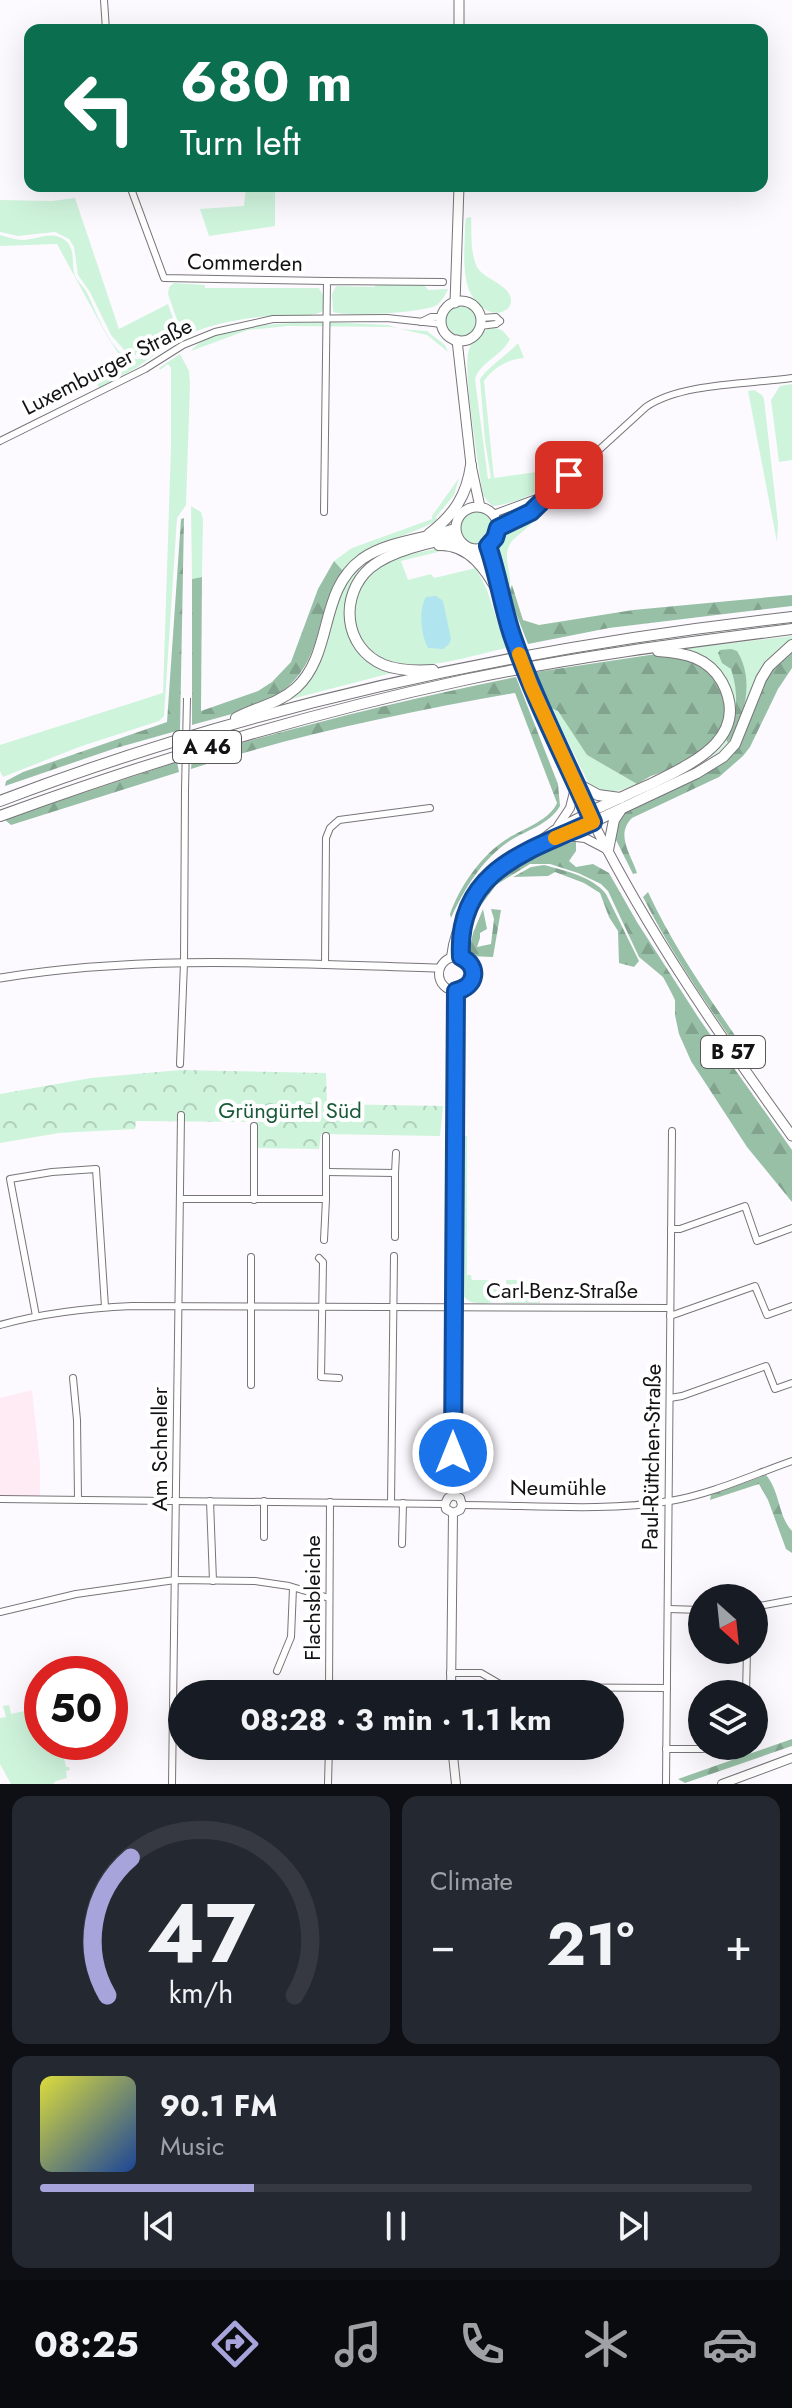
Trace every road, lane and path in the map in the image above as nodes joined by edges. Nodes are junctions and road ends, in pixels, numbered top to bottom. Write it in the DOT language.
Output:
graph roads {
  1 [pos="459,0"];
  2 [pos="104,1"];
  3 [pos="106,24"];
  4 [pos="459,24"];
  5 [pos="132,192"];
  6 [pos="459,192"];
  7 [pos="327,281"];
  8 [pos="443,282"];
  9 [pos="459,302"];
  10 [pos="326,319"];
  11 [pos="442,321"];
  12 [pos="461,340"];
  13 [pos="792,378"];
  14 [pos="0,441"];
  15 [pos="471,465"];
  16 [pos="550,492"];
  17 [pos="477,507"];
  18 [pos="324,512"];
  19 [pos="493,514"];
  20 [pos="498,528"];
  21 [pos="456,533"];
  22 [pos="425,542"];
  23 [pos="488,546"];
  24 [pos="478,549"];
  25 [pos="500,595"];
  26 [pos="792,617"];
  27 [pos="792,629"];
  28 [pos="792,645"];
  29 [pos="608,654"];
  30 [pos="455,670"];
  31 [pos="187,698"];
  32 [pos="219,728"];
  33 [pos="576,783"];
  34 [pos="0,801"];
  35 [pos="623,802"];
  36 [pos="430,808"];
  37 [pos="0,816"];
  38 [pos="591,817"];
  39 [pos="556,834"];
  40 [pos="608,850"];
  41 [pos="456,957"];
  42 [pos="184,963"];
  43 [pos="325,964"];
  44 [pos="440,968"];
  45 [pos="0,978"];
  46 [pos="456,991"];
  47 [pos="180,1064"];
  48 [pos="181,1115"];
  49 [pos="254,1126"];
  50 [pos="672,1131"];
  51 [pos="326,1136"];
  52 [pos="792,1136"];
  53 [pos="396,1153"];
  54 [pos="326,1172"];
  55 [pos="395,1173"];
  56 [pos="181,1199"];
  57 [pos="326,1199"];
  58 [pos="254,1200"];
  59 [pos="792,1228"];
  60 [pos="671,1229"];
  61 [pos="395,1237"];
  62 [pos="324,1240"];
  63 [pos="394,1256"];
  64 [pos="251,1257"];
  65 [pos="319,1258"];
  66 [pos="792,1306"];
  67 [pos="105,1307"];
  68 [pos="179,1307"];
  69 [pos="252,1307"];
  70 [pos="454,1307"];
  71 [pos="322,1308"];
  72 [pos="393,1308"];
  73 [pos="670,1312"];
  74 [pos="36,1316"];
  75 [pos="0,1325"];
  76 [pos="73,1378"];
  77 [pos="339,1378"];
  78 [pos="792,1383"];
  79 [pos="251,1385"];
  80 [pos="670,1398"];
  81 [pos="792,1461"];
  82 [pos="453,1495"];
  83 [pos="0,1499"];
  84 [pos="78,1499"];
  85 [pos="177,1501"];
  86 [pos="210,1501"];
  87 [pos="264,1501"];
  88 [pos="669,1501"];
  89 [pos="330,1502"];
  90 [pos="391,1503"];
  91 [pos="403,1503"];
  92 [pos="445,1504"];
  93 [pos="462,1505"];
  94 [pos="453,1513"];
  95 [pos="264,1537"];
  96 [pos="402,1544"];
  97 [pos="175,1580"];
  98 [pos="213,1581"];
  99 [pos="293,1588"];
  100 [pos="329,1598"];
  101 [pos="792,1600"];
  102 [pos="768,1604"];
  103 [pos="668,1609"];
  104 [pos="688,1610"];
  105 [pos="0,1612"];
  106 [pos="277,1671"];
  107 [pos="450,1673"];
  108 [pos="174,1680"];
  109 [pos="329,1680"];
  110 [pos="450,1680"];
  111 [pos="667,1688"];
  112 [pos="666,1749"];
  113 [pos="688,1749"];
  114 [pos="792,1758"];
  115 [pos="173,1760"];
  116 [pos="329,1760"];
  117 [pos="453,1760"];
  118 [pos="172,1784"];
  119 [pos="328,1784"];
  120 [pos="456,1784"];
  121 [pos="666,1784"];
  122 [pos="722,1784"];
  1 -- 4 [label="main road"];
  2 -- 3 [label="street"];
  5 -- 7 [label="street, Commerden"];
  6 -- 9 [label="main road"];
  7 -- 8 [label="street, Commerden"];
  7 -- 10 [label="street, Commerden"];
  9 -- 11 [label="main road"];
  9 -- 12 [label="main road"];
  10 -- 11 [label="street, Luxemburger Straße"];
  10 -- 14 [label="street, Luxemburger Straße"];
  10 -- 18 [label="street"];
  11 -- 12 [label="main road"];
  12 -- 15 [label="main road"];
  13 -- 16 [label="street"];
  15 -- 17 [label="main road"];
  15 -- 22 [label="highway"];
  16 -- 19 [label="street"];
  16 -- 20 [label="street"];
  17 -- 19 [label="main road"];
  17 -- 21 [label="main road"];
  19 -- 20 [label="main road"];
  20 -- 23 [label="main road"];
  21 -- 22 [label="highway"];
  21 -- 24 [label="main road"];
  22 -- 25 [label="highway"];
  22 -- 30 [label="highway"];
  22 -- 32 [label="highway, A 46"];
  23 -- 24 [label="main road"];
  23 -- 25 [label="main road, B 57"];
  24 -- 25 [label="main road, B 57"];
  25 -- 33 [label="main road, B 57, bridge"];
  26 -- 30 [label="highway, A 46"];
  27 -- 29 [label="highway, A 46"];
  28 -- 35 [label="highway"];
  29 -- 35 [label="highway"];
  29 -- 37 [label="highway, A 46"];
  30 -- 32 [label="highway, A 46"];
  31 -- 42 [label="street, bridge"];
  32 -- 34 [label="highway, A 46"];
  33 -- 35 [label="highway"];
  33 -- 38 [label="main road, B 57"];
  33 -- 39 [label="main road"];
  35 -- 38 [label="highway"];
  35 -- 40 [label="highway"];
  36 -- 43 [label="street"];
  38 -- 39 [label="main road"];
  38 -- 40 [label="main road, B 57"];
  39 -- 40 [label="main road"];
  39 -- 41 [label="main road"];
  40 -- 52 [label="main road, B 57"];
  41 -- 44 [label="main road"];
  41 -- 46 [label="main road"];
  42 -- 43 [label="street"];
  42 -- 45 [label="street"];
  42 -- 47 [label="street"];
  43 -- 44 [label="street"];
  44 -- 46 [label="main road"];
  46 -- 70 [label="main road"];
  48 -- 56 [label="street, Am Schneller"];
  49 -- 58 [label="street"];
  50 -- 60 [label="street, Paul-Rüttchen-Straße"];
  51 -- 54 [label="street"];
  53 -- 55 [label="street"];
  54 -- 55 [label="street"];
  54 -- 57 [label="street"];
  55 -- 61 [label="street"];
  56 -- 58 [label="street"];
  56 -- 68 [label="street, Am Schneller"];
  57 -- 58 [label="street"];
  57 -- 62 [label="street"];
  59 -- 60 [label="street"];
  60 -- 73 [label="street, Paul-Rüttchen-Straße"];
  63 -- 72 [label="street"];
  64 -- 69 [label="street"];
  65 -- 71 [label="street"];
  66 -- 73 [label="street, Carl-Benz-Straße"];
  67 -- 68 [label="street, Carl-Benz-Straße"];
  67 -- 74 [label="street, Carl-Benz-Straße"];
  67 -- 74 [label="street"];
  68 -- 69 [label="street, Carl-Benz-Straße"];
  68 -- 85 [label="street, Am Schneller"];
  69 -- 71 [label="street, Carl-Benz-Straße"];
  69 -- 79 [label="street"];
  70 -- 72 [label="street, Carl-Benz-Straße"];
  70 -- 73 [label="street, Carl-Benz-Straße"];
  70 -- 82 [label="main road"];
  71 -- 72 [label="street, Carl-Benz-Straße"];
  71 -- 77 [label="street"];
  72 -- 90 [label="street"];
  73 -- 80 [label="street, Paul-Rüttchen-Straße"];
  74 -- 75 [label="street, Carl-Benz-Straße"];
  76 -- 84 [label="street"];
  78 -- 80 [label="street"];
  80 -- 88 [label="street, Paul-Rüttchen-Straße"];
  81 -- 88 [label="street, Neumühle"];
  82 -- 92 [label="main road"];
  82 -- 93 [label="main road"];
  83 -- 84 [label="street"];
  84 -- 85 [label="street"];
  85 -- 86 [label="street"];
  85 -- 97 [label="street, Am Schneller"];
  86 -- 87 [label="street"];
  86 -- 98 [label="street"];
  87 -- 89 [label="street"];
  87 -- 95 [label="street"];
  88 -- 93 [label="street, Neumühle"];
  88 -- 103 [label="street, Paul-Rüttchen-Straße"];
  89 -- 90 [label="street"];
  89 -- 100 [label="street, Flachsbleiche"];
  90 -- 91 [label="street"];
  91 -- 92 [label="street"];
  91 -- 96 [label="street"];
  92 -- 94 [label="main road"];
  93 -- 94 [label="main road"];
  94 -- 107 [label="main road"];
  97 -- 98 [label="street"];
  97 -- 105 [label="street"];
  97 -- 108 [label="street, Am Schneller"];
  98 -- 99 [label="street"];
  99 -- 100 [label="street"];
  99 -- 106 [label="street"];
  100 -- 109 [label="street, Flachsbleiche"];
  101 -- 102 [label="street"];
  103 -- 104 [label="street"];
  103 -- 111 [label="street, Paul-Rüttchen-Straße"];
  107 -- 110 [label="main road"];
  107 -- 111 [label="street"];
  111 -- 112 [label="street, Paul-Rüttchen-Straße"];
  112 -- 113 [label="street"];
  112 -- 121 [label="street, Paul-Rüttchen-Straße"];
  114 -- 122 [label="main road"];
  115 -- 118 [label="street, Am Schneller"];
  116 -- 119 [label="street"];
  117 -- 120 [label="main road"];
}
